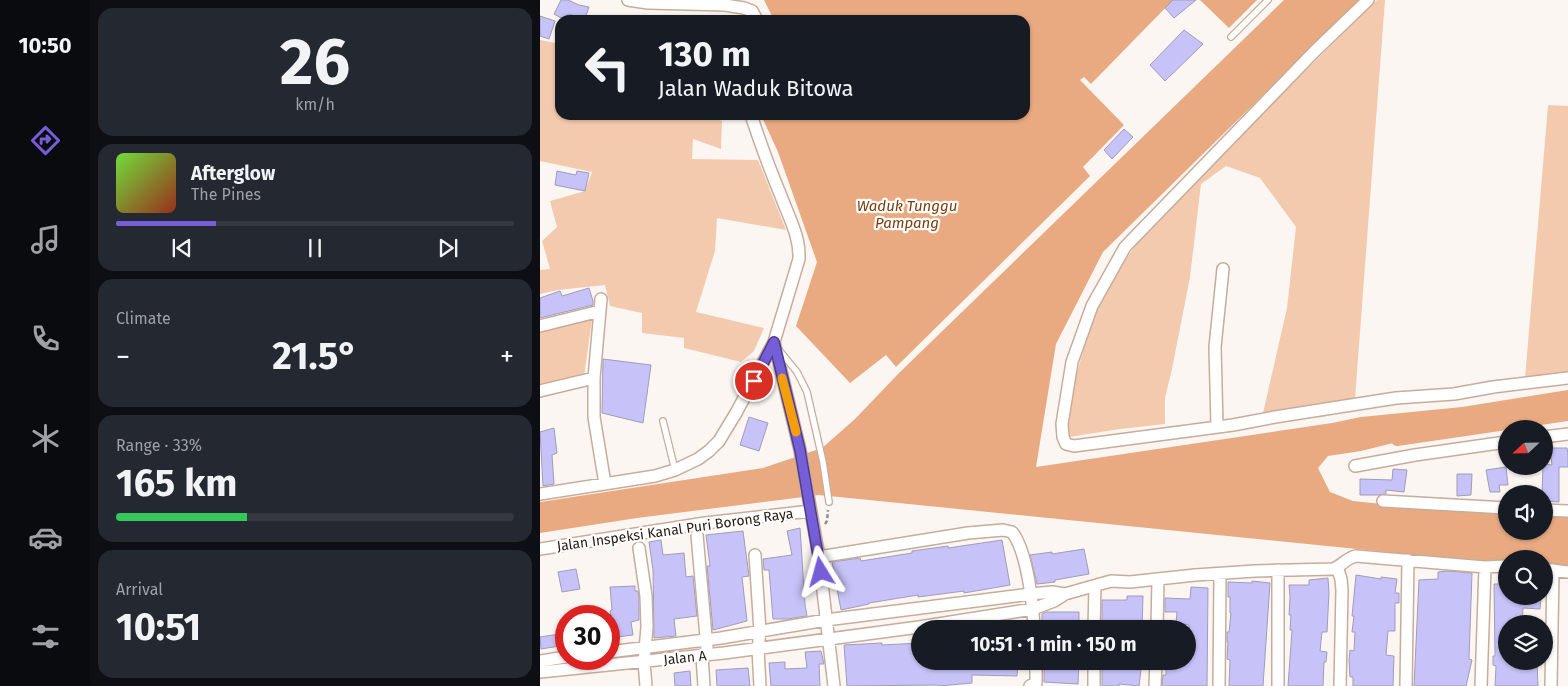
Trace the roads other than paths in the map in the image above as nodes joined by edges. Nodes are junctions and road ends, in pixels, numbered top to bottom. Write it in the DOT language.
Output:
graph roads {
  1 [pos="628,0"];
  2 [pos="1268,0"];
  3 [pos="1368,0"];
  4 [pos="754,15"];
  5 [pos="1231,37"];
  6 [pos="753,120"];
  7 [pos="1223,269"];
  8 [pos="540,326"];
  9 [pos="774,342"];
  10 [pos="594,378"];
  11 [pos="1568,378"];
  12 [pos="540,391"];
  13 [pos="663,421"];
  14 [pos="1217,426"];
  15 [pos="1568,434"];
  16 [pos="1553,436"];
  17 [pos="1498,443"];
  18 [pos="1355,466"];
  19 [pos="675,470"];
  20 [pos="605,484"];
  21 [pos="540,494"];
  22 [pos="1383,501"];
  23 [pos="829,502"];
  24 [pos="1498,508"];
  25 [pos="811,509"];
  26 [pos="1553,510"];
  27 [pos="1568,511"];
  28 [pos="697,535"];
  29 [pos="639,548"];
  30 [pos="540,549"];
  31 [pos="755,555"];
  32 [pos="819,557"];
  33 [pos="1408,560"];
  34 [pos="1337,567"];
  35 [pos="1498,567"];
  36 [pos="1485,568"];
  37 [pos="1278,570"];
  38 [pos="1553,570"];
  39 [pos="1568,572"];
  40 [pos="1220,574"];
  41 [pos="1158,579"];
  42 [pos="1095,586"];
  43 [pos="1030,594"];
  44 [pos="1065,594"];
  45 [pos="1549,605"];
  46 [pos="1033,609"];
  47 [pos="846,619"];
  48 [pos="826,620"];
  49 [pos="1034,620"];
  50 [pos="1094,620"];
  51 [pos="1157,620"];
  52 [pos="760,631"];
  53 [pos="849,636"];
  54 [pos="829,638"];
  55 [pos="706,640"];
  56 [pos="646,648"];
  57 [pos="758,649"];
  58 [pos="620,651"];
  59 [pos="705,656"];
  60 [pos="555,659"];
  61 [pos="540,661"];
  62 [pos="644,662"];
  63 [pos="1036,670"];
  64 [pos="1094,670"];
  65 [pos="1156,670"];
  66 [pos="540,672"];
  67 [pos="646,686"];
  68 [pos="704,686"];
  69 [pos="760,686"];
  70 [pos="834,686"];
  71 [pos="1030,686"];
  72 [pos="1094,686"];
  73 [pos="1156,686"];
  74 [pos="1219,686"];
  75 [pos="1278,686"];
  76 [pos="1340,686"];
  77 [pos="1406,686"];
  78 [pos="1481,686"];
  79 [pos="1552,686"];
  1 -- 4 [label="street"];
  2 -- 5 [label="lane"];
  3 -- 14 [label="street"];
  6 -- 9 [label="street"];
  7 -- 14 [label="street"];
  8 -- 10 [label="street"];
  9 -- 19 [label="street"];
  9 -- 23 [label="lane"];
  9 -- 25 [label="street"];
  10 -- 12 [label="street"];
  10 -- 20 [label="street"];
  11 -- 14 [label="street"];
  13 -- 19 [label="lane"];
  15 -- 16 [label="street"];
  17 -- 18 [label="street"];
  19 -- 20 [label="street"];
  20 -- 21 [label="street"];
  22 -- 24 [label="street"];
  25 -- 30 [label="street, Jalan Inspeksi Kanal Puri Borong Raya"];
  25 -- 32 [label="street"];
  26 -- 27 [label="street"];
  28 -- 55 [label="street"];
  29 -- 56 [label="street"];
  31 -- 52 [label="street"];
  32 -- 43 [label="street"];
  32 -- 48 [label="street"];
  33 -- 34 [label="street"];
  33 -- 36 [label="street"];
  33 -- 77 [label="street"];
  34 -- 37 [label="street"];
  34 -- 76 [label="street"];
  35 -- 36 [label="street"];
  36 -- 78 [label="street"];
  37 -- 40 [label="street"];
  37 -- 75 [label="street"];
  38 -- 39 [label="street"];
  40 -- 41 [label="street"];
  40 -- 74 [label="street"];
  41 -- 42 [label="street"];
  41 -- 51 [label="street"];
  42 -- 44 [label="street"];
  42 -- 50 [label="street"];
  43 -- 44 [label="street, Jalan A"];
  43 -- 46 [label="street"];
  43 -- 47 [label="street, Jalan A"];
  44 -- 46 [label="street, Jalan A"];
  45 -- 79 [label="street"];
  46 -- 49 [label="street"];
  46 -- 53 [label="street, Jalan A"];
  47 -- 48 [label="street, Jalan A"];
  47 -- 53 [label="street"];
  48 -- 52 [label="street, Jalan A"];
  48 -- 54 [label="street"];
  52 -- 55 [label="street, Jalan A"];
  52 -- 57 [label="street"];
  53 -- 54 [label="street, Jalan A"];
  54 -- 57 [label="street, Jalan A"];
  54 -- 70 [label="street"];
  55 -- 56 [label="street, Jalan A"];
  55 -- 59 [label="street"];
  56 -- 58 [label="street, Jalan A"];
  56 -- 62 [label="street"];
  57 -- 59 [label="street, Jalan A"];
  57 -- 69 [label="street"];
  59 -- 62 [label="street, Jalan A"];
  59 -- 68 [label="street"];
  60 -- 61 [label="street"];
  62 -- 66 [label="street, Jalan A"];
  62 -- 67 [label="street"];
  63 -- 71 [label="street"];
  64 -- 72 [label="street"];
  65 -- 73 [label="street"];
}
